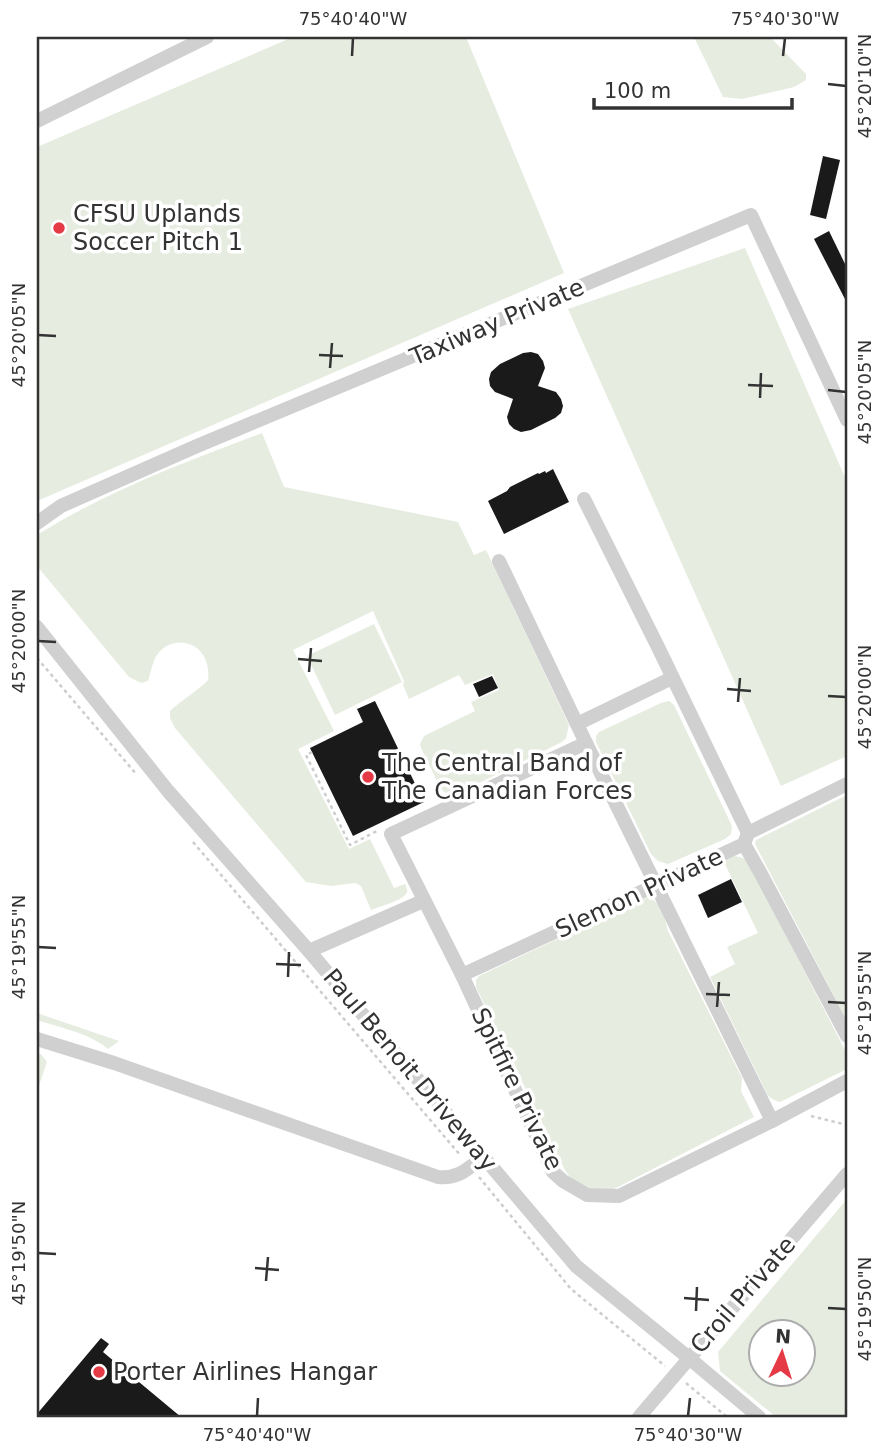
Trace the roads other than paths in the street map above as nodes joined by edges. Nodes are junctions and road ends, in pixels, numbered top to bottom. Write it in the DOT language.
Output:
graph roads {
  1 [pos="207,37"];
  2 [pos="37,121"];
  3 [pos="847,420"];
  4 [pos="584,499"];
  5 [pos="37,523"];
  6 [pos="499,561"];
  7 [pos="37,627"];
  8 [pos="672,678"];
  9 [pos="577,724"];
  10 [pos="586,743"];
  11 [pos="847,784"];
  12 [pos="746,839"];
  13 [pos="656,885"];
  14 [pos="423,901"];
  15 [pos="309,951"];
  16 [pos="462,975"];
  17 [pos="847,1036"];
  18 [pos="38,1040"];
  19 [pos="847,1081"];
  20 [pos="772,1121"];
  21 [pos="483,1157"];
  22 [pos="847,1174"];
  23 [pos="689,1358"];
  24 [pos="639,1417"];
  25 [pos="759,1417"];
  1 -- 2 [label="street"];
  3 -- 5 [label="street, Taxiway Private"];
  4 -- 8 [label="street"];
  6 -- 9 [label="street"];
  7 -- 15 [label="street, Paul Benoit Driveway"];
  8 -- 9 [label="street"];
  8 -- 12 [label="street"];
  9 -- 10 [label="street"];
  10 -- 13 [label="street"];
  10 -- 14 [label="street, Spitfire Private"];
  11 -- 12 [label="street, Slemon Private"];
  12 -- 13 [label="street, Slemon Private"];
  12 -- 17 [label="street"];
  13 -- 16 [label="street, Slemon Private"];
  13 -- 20 [label="street"];
  14 -- 15 [label="street"];
  14 -- 16 [label="street, Spitfire Private"];
  15 -- 21 [label="street, Paul Benoit Driveway"];
  16 -- 20 [label="street, Spitfire Private"];
  18 -- 21 [label="street"];
  19 -- 20 [label="street, Spitfire Private"];
  21 -- 23 [label="street, Paul Benoit Driveway"];
  22 -- 23 [label="street, Croil Private"];
  23 -- 24 [label="street, Croil Private"];
  23 -- 25 [label="street, Paul Benoit Driveway"];
}
